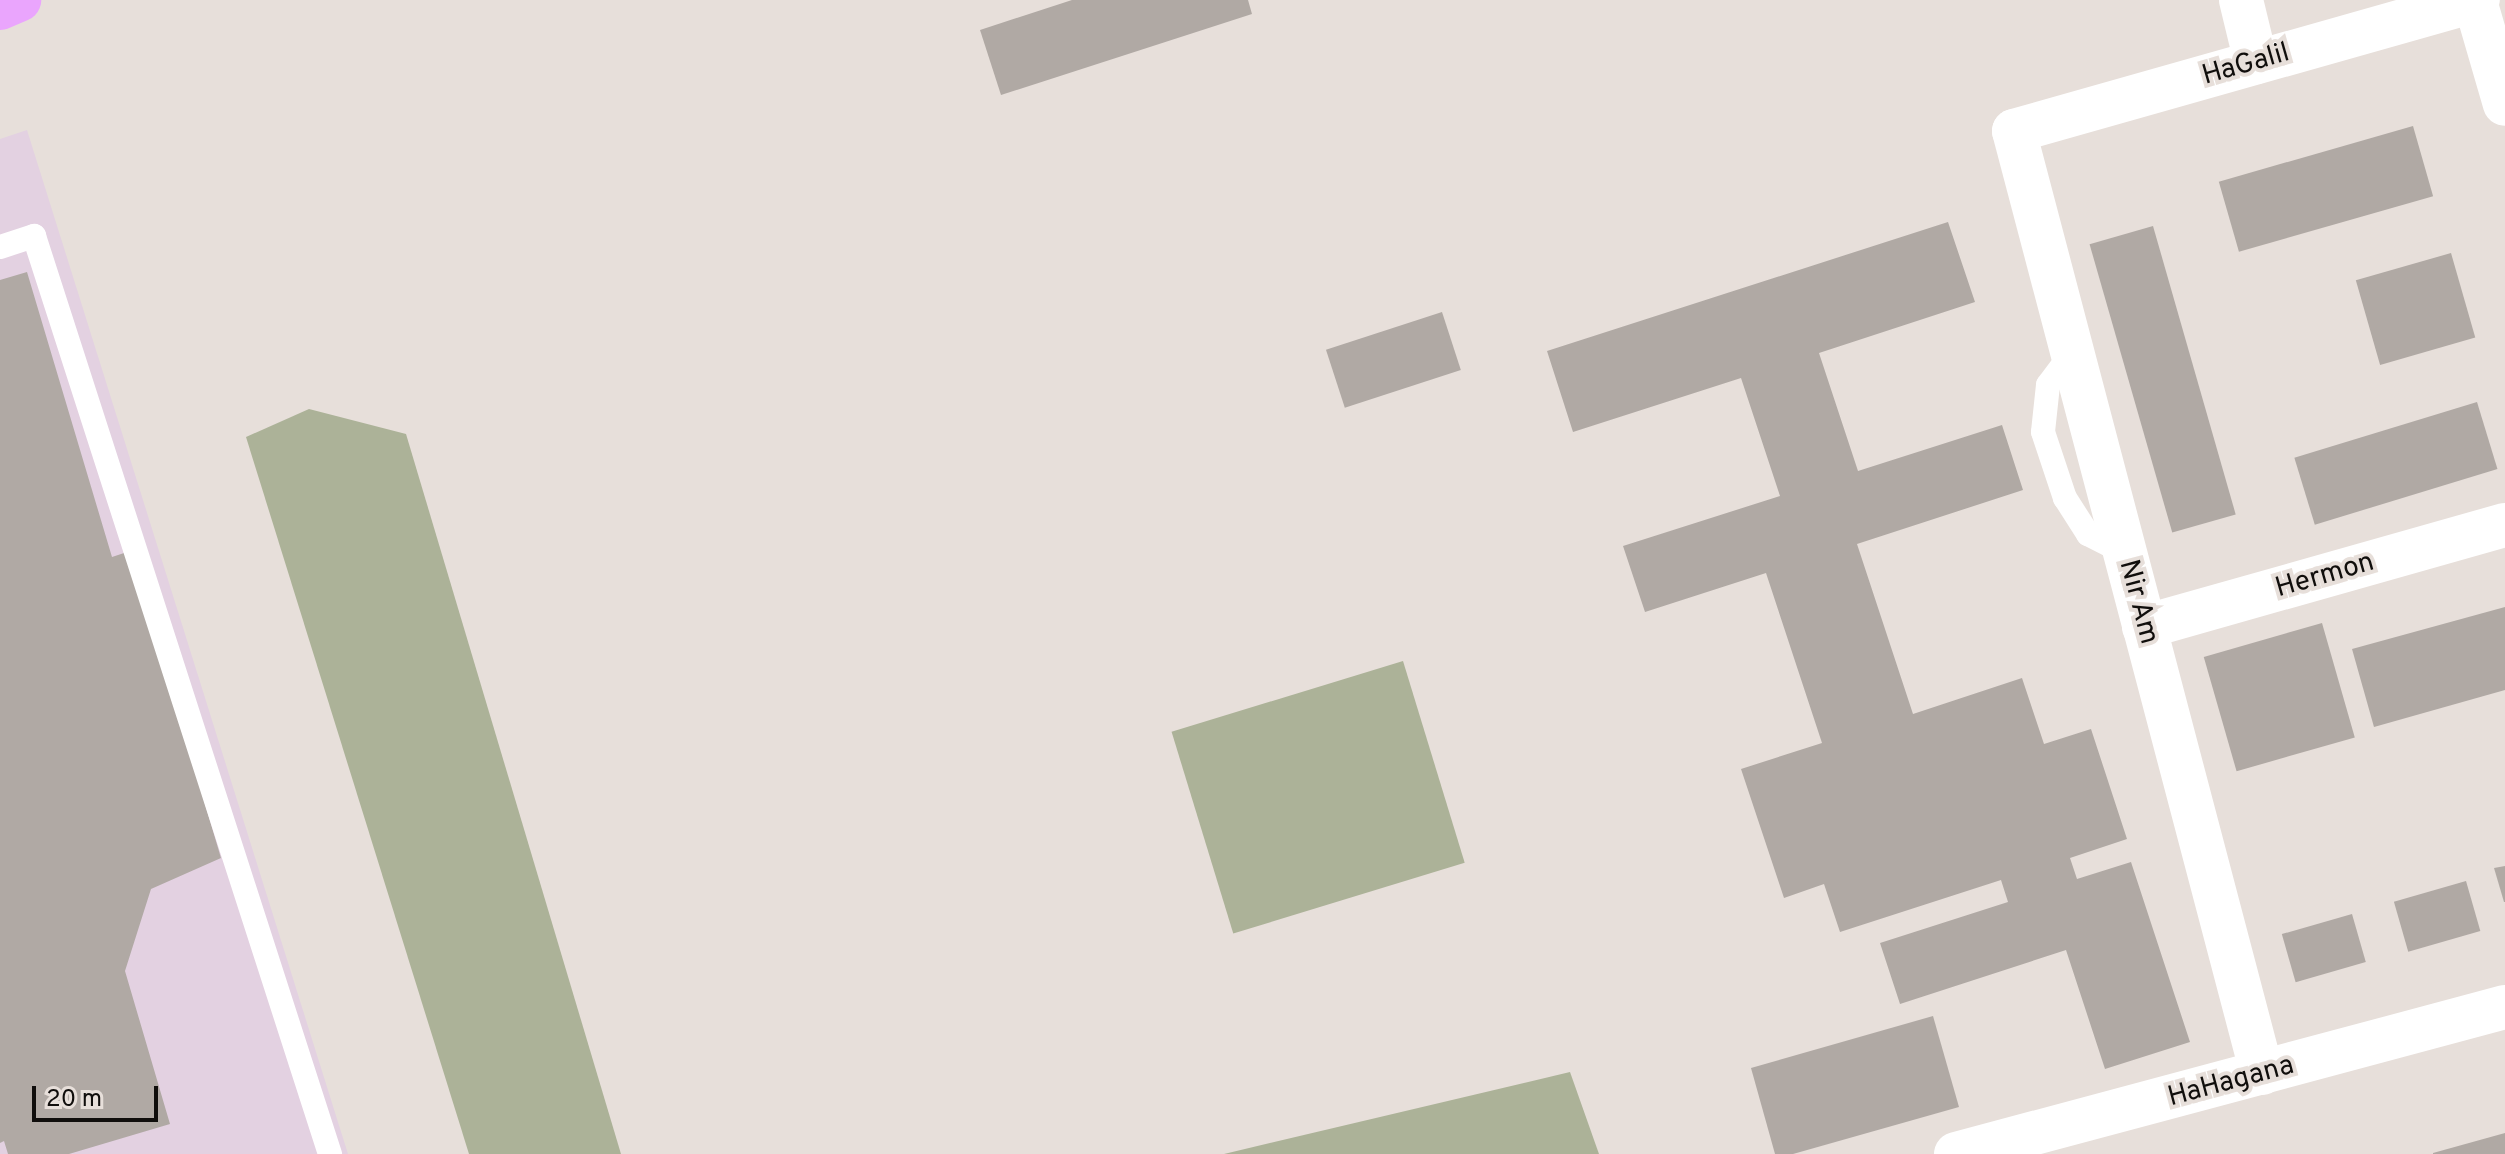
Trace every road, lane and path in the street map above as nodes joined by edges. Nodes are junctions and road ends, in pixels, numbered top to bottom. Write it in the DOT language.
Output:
graph roads {
  1 [pos="10,0"];
  2 [pos="19,0"];
  3 [pos="2241,0"];
  4 [pos="2476,0"];
  5 [pos="0,6"];
  6 [pos="2256,62"];
  7 [pos="2505,104"];
  8 [pos="2014,131"];
  9 [pos="0,247"];
  10 [pos="2505,525"];
  11 [pos="2144,627"];
  12 [pos="2505,1007"];
  13 [pos="2262,1073"];
  14 [pos="330,1154"];
  15 [pos="1956,1154"];
  1 -- 5 [label="highway"];
  2 -- 5 [label="highway"];
  3 -- 6 [label="street"];
  4 -- 6 [label="street, HaGalil"];
  4 -- 7 [label="street"];
  6 -- 8 [label="street, HaGalil"];
  8 -- 11 [label="street, Nir Am"];
  9 -- 14 [label="lane"];
  10 -- 11 [label="street, Hermon"];
  11 -- 13 [label="street, Nir Am"];
  12 -- 13 [label="street, HaHagana"];
  13 -- 15 [label="street, HaHagana"];
}
